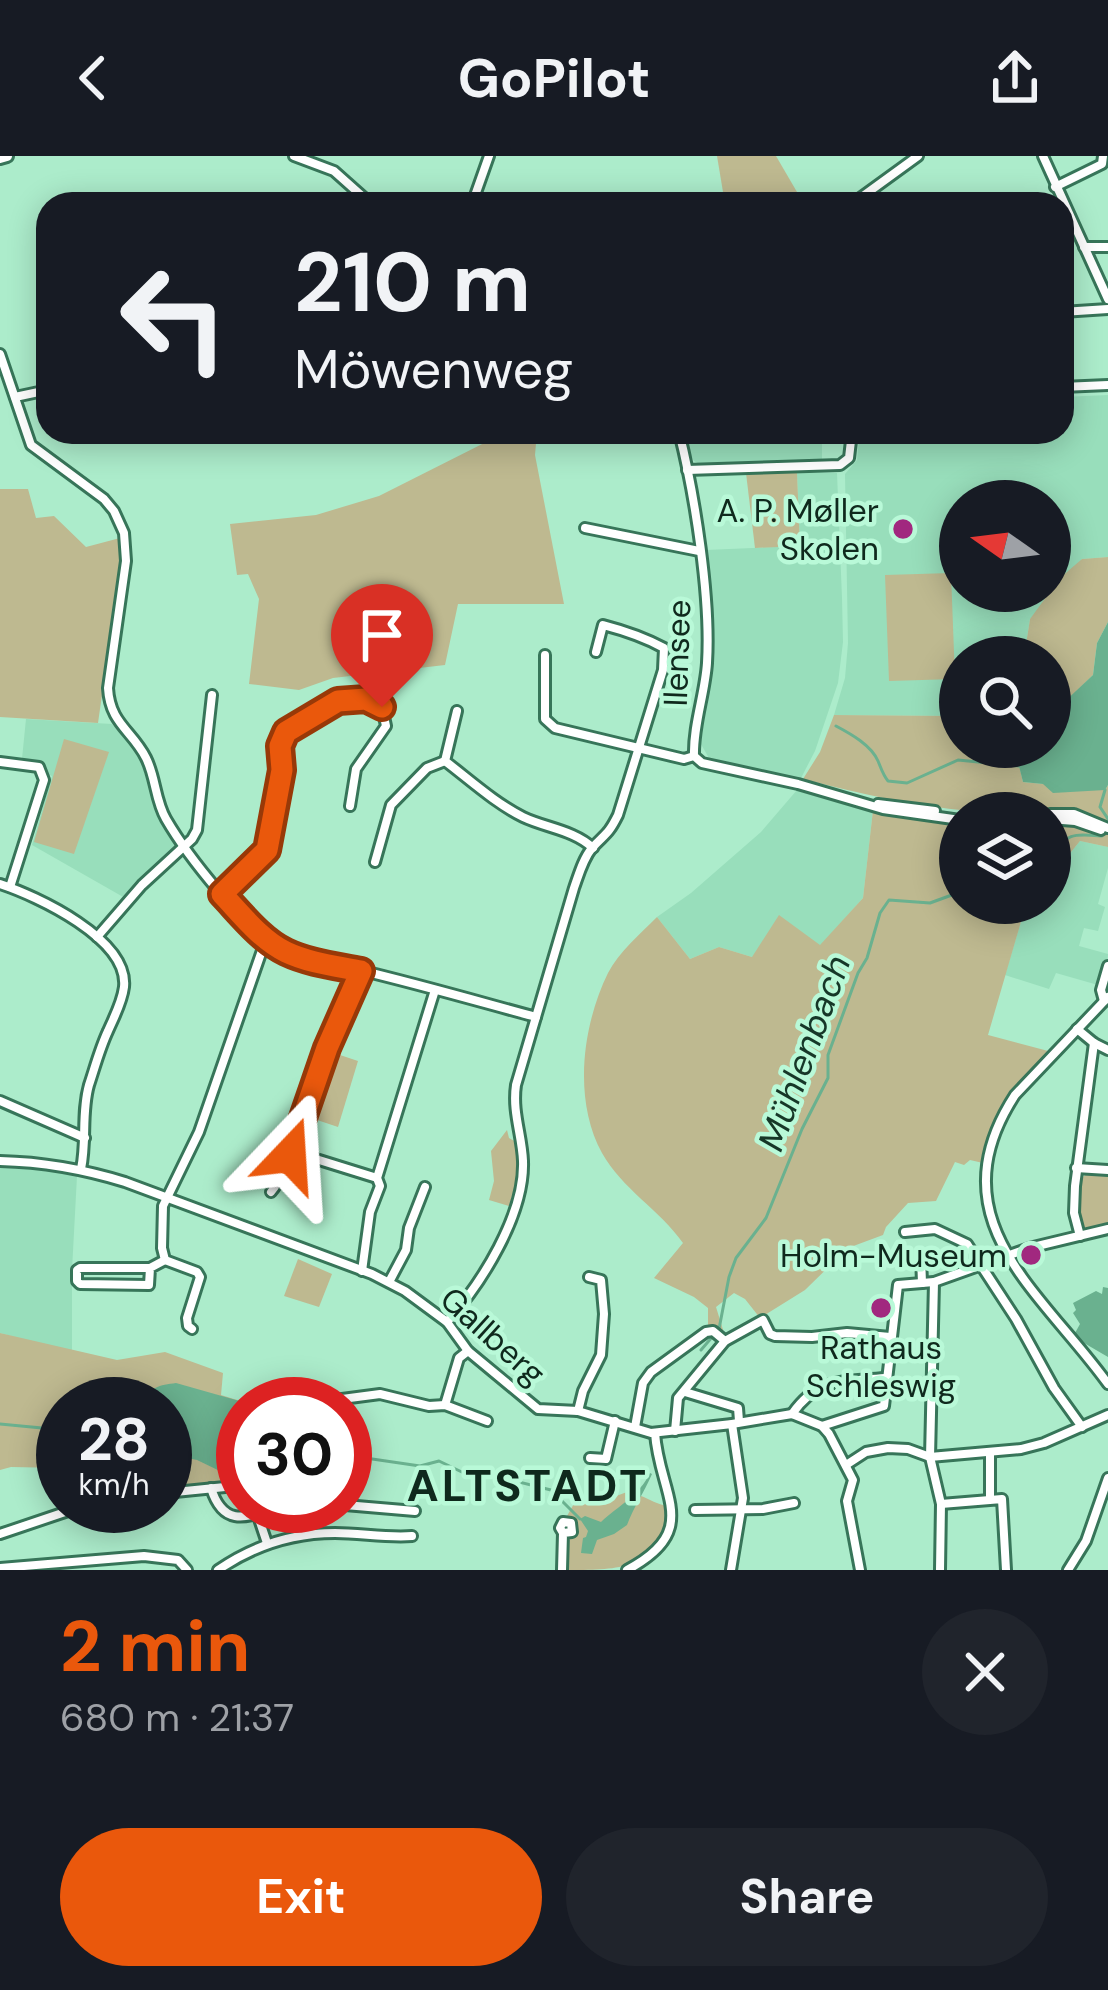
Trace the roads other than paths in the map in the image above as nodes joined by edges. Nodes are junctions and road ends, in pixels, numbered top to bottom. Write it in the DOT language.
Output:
graph roads {
  1 [pos="294,156"];
  2 [pos="489,156"];
  3 [pos="918,156"];
  4 [pos="1043,156"];
  5 [pos="1103,156"];
  6 [pos="1055,187"];
  7 [pos="358,192"];
  8 [pos="476,192"];
  9 [pos="868,192"];
  10 [pos="1057,192"];
  11 [pos="1074,226"];
  12 [pos="1084,247"];
  13 [pos="1108,247"];
  14 [pos="1108,299"];
  15 [pos="1108,310"];
  16 [pos="1074,311"];
  17 [pos="0,354"];
  18 [pos="1108,385"];
  19 [pos="1074,386"];
  20 [pos="36,392"];
  21 [pos="15,397"];
  22 [pos="682,444"];
  23 [pos="851,444"];
  24 [pos="687,470"];
  25 [pos="585,528"];
  26 [pos="699,551"];
  27 [pos="596,652"];
  28 [pos="545,655"];
  29 [pos="212,695"];
  30 [pos="457,711"];
  31 [pos="639,748"];
  32 [pos="694,756"];
  33 [pos="0,761"];
  34 [pos="446,761"];
  35 [pos="350,806"];
  36 [pos="939,814"];
  37 [pos="1071,814"];
  38 [pos="1108,830"];
  39 [pos="185,846"];
  40 [pos="593,848"];
  41 [pos="376,862"];
  42 [pos="5,885"];
  43 [pos="222,894"];
  44 [pos="97,937"];
  45 [pos="266,939"];
  46 [pos="1108,965"];
  47 [pos="361,971"];
  48 [pos="435,990"];
  49 [pos="1106,999"];
  50 [pos="536,1017"];
  51 [pos="1077,1029"];
  52 [pos="1094,1043"];
  53 [pos="1108,1050"];
  54 [pos="0,1101"];
  55 [pos="85,1138"];
  56 [pos="296,1149"];
  57 [pos="0,1161"];
  58 [pos="1076,1168"];
  59 [pos="81,1169"];
  60 [pos="1108,1170"];
  61 [pos="377,1178"];
  62 [pos="425,1187"];
  63 [pos="271,1192"];
  64 [pos="167,1199"];
  65 [pos="1108,1228"];
  66 [pos="905,1232"];
  67 [pos="1080,1236"];
  68 [pos="921,1256"];
  69 [pos="1006,1256"];
  70 [pos="165,1259"];
  71 [pos="982,1266"];
  72 [pos="150,1268"];
  73 [pos="362,1271"];
  74 [pos="589,1277"];
  75 [pos="389,1282"];
  76 [pos="934,1282"];
  77 [pos="922,1283"];
  78 [pos="447,1322"];
  79 [pos="192,1329"];
  80 [pos="720,1336"];
  81 [pos="890,1337"];
  82 [pos="468,1351"];
  83 [pos="885,1378"];
  84 [pos="1108,1384"];
  85 [pos="685,1392"];
  86 [pos="372,1395"];
  87 [pos="445,1405"];
  88 [pos="578,1411"];
  89 [pos="792,1414"];
  90 [pos="1108,1415"];
  91 [pos="487,1421"];
  92 [pos="615,1421"];
  93 [pos="736,1422"];
  94 [pos="822,1426"];
  95 [pos="1082,1426"];
  96 [pos="635,1427"];
  97 [pos="675,1431"];
  98 [pos="656,1432"];
  99 [pos="990,1453"];
  100 [pos="930,1457"];
  101 [pos="590,1458"];
  102 [pos="846,1466"];
  103 [pos="1108,1478"];
  104 [pos="211,1488"];
  105 [pos="216,1488"];
  106 [pos="192,1490"];
  107 [pos="990,1498"];
  108 [pos="794,1503"];
  109 [pos="216,1504"];
  110 [pos="941,1504"];
  111 [pos="372,1508"];
  112 [pos="743,1508"];
  113 [pos="695,1510"];
  114 [pos="416,1511"];
  115 [pos="36,1522"];
  116 [pos="264,1533"];
  117 [pos="563,1533"];
  118 [pos="0,1534"];
  119 [pos="412,1536"];
  120 [pos="267,1543"];
  121 [pos="860,1565"];
  122 [pos="0,1568"];
  123 [pos="187,1570"];
  124 [pos="218,1570"];
  125 [pos="562,1570"];
  126 [pos="627,1570"];
  127 [pos="731,1570"];
  128 [pos="940,1570"];
  129 [pos="1006,1570"];
  130 [pos="1068,1570"];
  1 -- 7 [label="street"];
  2 -- 8 [label="street"];
  3 -- 9 [label="street"];
  4 -- 6 [label="street"];
  5 -- 6 [label="street"];
  6 -- 10 [label="street"];
  11 -- 12 [label="street"];
  12 -- 13 [label="street"];
  12 -- 14 [label="street"];
  15 -- 16 [label="street"];
  17 -- 21 [label="street"];
  18 -- 19 [label="street"];
  20 -- 21 [label="street"];
  21 -- 39 [label="street"];
  22 -- 24 [label="street, Ilensee"];
  23 -- 24 [label="street"];
  24 -- 26 [label="street, Ilensee"];
  25 -- 26 [label="street, Ilensee"];
  26 -- 32 [label="street, Ilensee"];
  27 -- 31 [label="street"];
  28 -- 31 [label="street"];
  29 -- 39 [label="street"];
  30 -- 34 [label="street"];
  31 -- 32 [label="street"];
  31 -- 40 [label="street"];
  32 -- 36 [label="street"];
  33 -- 42 [label="street"];
  34 -- 40 [label="street"];
  34 -- 41 [label="street"];
  35 -- 43 [label="street"];
  37 -- 38 [label="street"];
  39 -- 43 [label="street"];
  39 -- 44 [label="street"];
  40 -- 50 [label="street"];
  42 -- 44 [label="street"];
  43 -- 45 [label="street"];
  44 -- 55 [label="street"];
  45 -- 47 [label="street"];
  45 -- 64 [label="street"];
  46 -- 49 [label="street"];
  47 -- 48 [label="street"];
  47 -- 56 [label="street"];
  48 -- 50 [label="street"];
  48 -- 61 [label="street"];
  49 -- 51 [label="street"];
  50 -- 78 [label="street"];
  51 -- 52 [label="street"];
  51 -- 69 [label="street"];
  52 -- 53 [label="street"];
  52 -- 58 [label="street"];
  54 -- 55 [label="street"];
  55 -- 59 [label="street"];
  56 -- 61 [label="street"];
  56 -- 63 [label="street"];
  57 -- 59 [label="street, Gallberg"];
  58 -- 60 [label="street"];
  58 -- 67 [label="street"];
  59 -- 64 [label="street, Gallberg"];
  61 -- 73 [label="street"];
  62 -- 75 [label="street"];
  64 -- 70 [label="street"];
  64 -- 73 [label="street, Gallberg"];
  65 -- 67 [label="street"];
  66 -- 71 [label="street"];
  67 -- 69 [label="street"];
  68 -- 77 [label="street"];
  69 -- 71 [label="street"];
  69 -- 84 [label="street"];
  70 -- 72 [label="street"];
  70 -- 79 [label="street"];
  71 -- 76 [label="street"];
  71 -- 95 [label="street"];
  72 -- 72 [label="street"];
  73 -- 75 [label="street, Gallberg"];
  74 -- 88 [label="street"];
  75 -- 78 [label="street, Gallberg"];
  76 -- 77 [label="street"];
  76 -- 100 [label="street"];
  77 -- 81 [label="street"];
  78 -- 82 [label="street, Gallberg"];
  80 -- 81 [label="street"];
  80 -- 85 [label="street"];
  80 -- 96 [label="street"];
  81 -- 83 [label="street"];
  82 -- 87 [label="street"];
  82 -- 88 [label="street, Gallberg"];
  83 -- 89 [label="street"];
  83 -- 94 [label="street"];
  85 -- 93 [label="street"];
  85 -- 97 [label="street"];
  86 -- 87 [label="street"];
  87 -- 91 [label="street"];
  88 -- 92 [label="street"];
  89 -- 93 [label="street"];
  89 -- 94 [label="street"];
  90 -- 95 [label="street"];
  92 -- 96 [label="street"];
  92 -- 101 [label="street"];
  93 -- 97 [label="street"];
  93 -- 112 [label="street"];
  94 -- 102 [label="street"];
  95 -- 99 [label="street"];
  96 -- 98 [label="street"];
  97 -- 98 [label="street"];
  98 -- 126 [label="street"];
  99 -- 100 [label="street"];
  99 -- 107 [label="street"];
  100 -- 102 [label="street"];
  100 -- 110 [label="street"];
  102 -- 121 [label="street"];
  103 -- 130 [label="street"];
  104 -- 105 [label="street"];
  104 -- 106 [label="street"];
  104 -- 109 [label="street"];
  107 -- 110 [label="street"];
  107 -- 129 [label="street"];
  108 -- 112 [label="street"];
  110 -- 128 [label="street"];
  111 -- 114 [label="street"];
  112 -- 113 [label="street"];
  112 -- 127 [label="street"];
  115 -- 118 [label="street"];
  116 -- 120 [label="street"];
  117 -- 125 [label="street"];
  119 -- 120 [label="street"];
  120 -- 124 [label="street"];
  122 -- 123 [label="street"];
}
